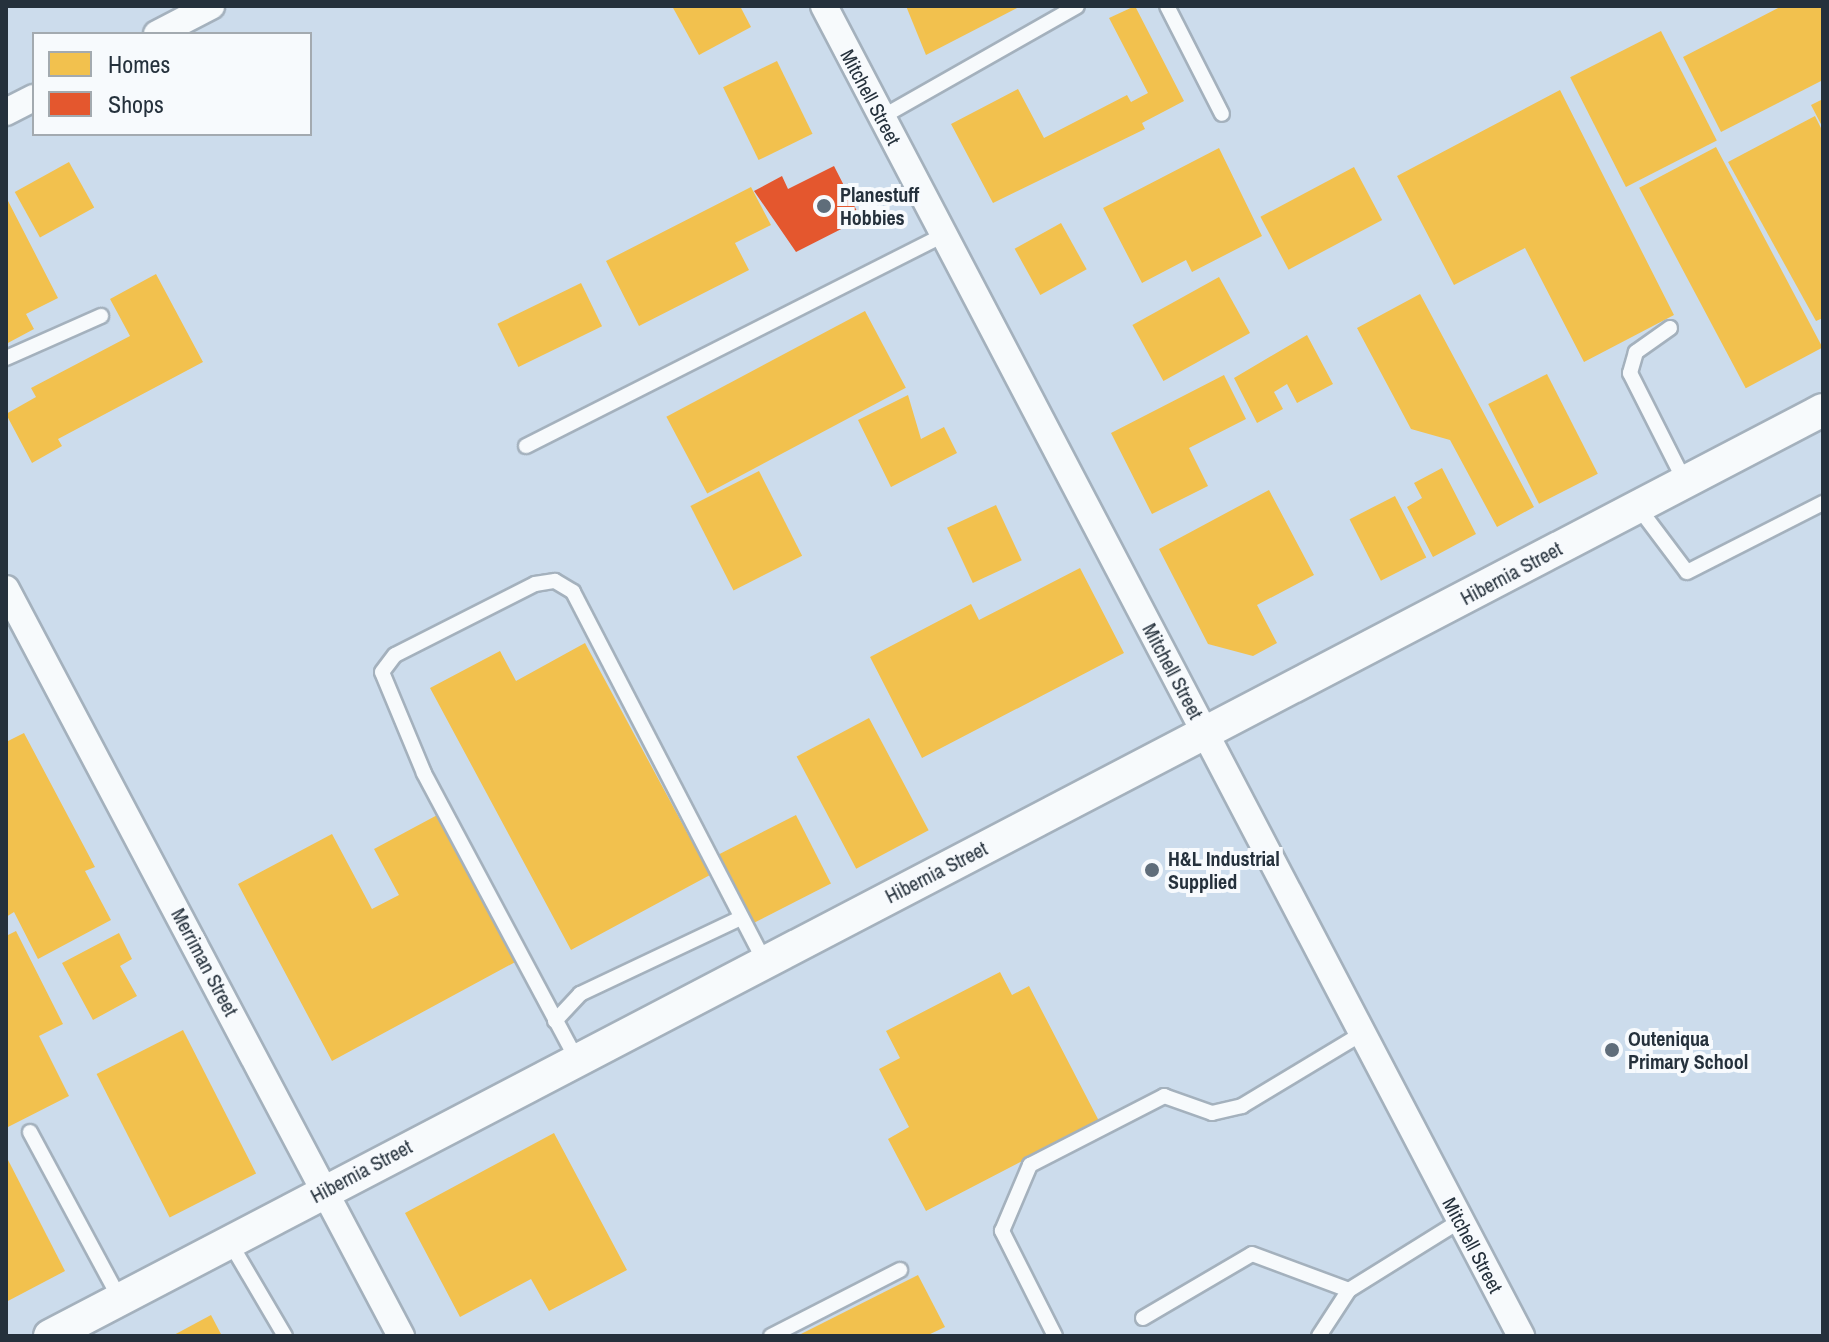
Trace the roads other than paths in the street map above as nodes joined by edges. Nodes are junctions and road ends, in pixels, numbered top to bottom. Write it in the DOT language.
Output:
graph roads {
  1 [pos="211,6"];
  2 [pos="824,6"];
  3 [pos="1077,6"];
  4 [pos="1167,6"];
  5 [pos="161,32"];
  6 [pos="32,99"];
  7 [pos="6,112"];
  8 [pos="1222,114"];
  9 [pos="882,117"];
  10 [pos="944,235"];
  11 [pos="101,316"];
  12 [pos="1670,328"];
  13 [pos="6,358"];
  14 [pos="1823,410"];
  15 [pos="526,446"];
  16 [pos="1685,482"];
  17 [pos="1823,503"];
  18 [pos="1638,507"];
  19 [pos="6,589"];
  20 [pos="1205,732"];
  21 [pos="741,918"];
  22 [pos="764,961"];
  23 [pos="555,1021"];
  24 [pos="1363,1033"];
  25 [pos="576,1058"];
  26 [pos="30,1132"];
  27 [pos="327,1189"];
  28 [pos="1460,1221"];
  29 [pos="229,1241"];
  30 [pos="900,1270"];
  31 [pos="1349,1290"];
  32 [pos="120,1299"];
  33 [pos="1143,1318"];
  34 [pos="397,1334"];
  35 [pos="50,1336"];
  36 [pos="285,1336"];
  37 [pos="771,1336"];
  38 [pos="1055,1336"];
  39 [pos="1319,1336"];
  40 [pos="1521,1336"];
  1 -- 5 [label="street"];
  2 -- 9 [label="street, Mitchell Street"];
  3 -- 9 [label="lane"];
  4 -- 8 [label="lane"];
  6 -- 7 [label="street"];
  9 -- 10 [label="street, Mitchell Street"];
  10 -- 15 [label="lane"];
  10 -- 20 [label="street, Mitchell Street"];
  11 -- 13 [label="lane"];
  12 -- 16 [label="lane"];
  14 -- 16 [label="street, Hibernia Street"];
  16 -- 18 [label="street, Hibernia Street"];
  17 -- 18 [label="lane"];
  18 -- 20 [label="street, Hibernia Street"];
  19 -- 27 [label="street, Merriman Street"];
  20 -- 22 [label="street, Hibernia Street"];
  20 -- 24 [label="street, Mitchell Street"];
  21 -- 22 [label="lane"];
  21 -- 23 [label="lane"];
  21 -- 23 [label="lane"];
  22 -- 25 [label="street, Hibernia Street"];
  23 -- 25 [label="lane"];
  24 -- 28 [label="street, Mitchell Street"];
  24 -- 38 [label="lane"];
  25 -- 27 [label="street, Hibernia Street"];
  26 -- 32 [label="lane"];
  27 -- 29 [label="street, Hibernia Street"];
  27 -- 34 [label="street, Merriman Street"];
  28 -- 31 [label="lane"];
  28 -- 40 [label="street, Mitchell Street"];
  29 -- 32 [label="street, Hibernia Street"];
  29 -- 36 [label="lane"];
  30 -- 37 [label="lane"];
  31 -- 33 [label="lane"];
  31 -- 39 [label="lane"];
  32 -- 35 [label="street, Hibernia Street"];
}
